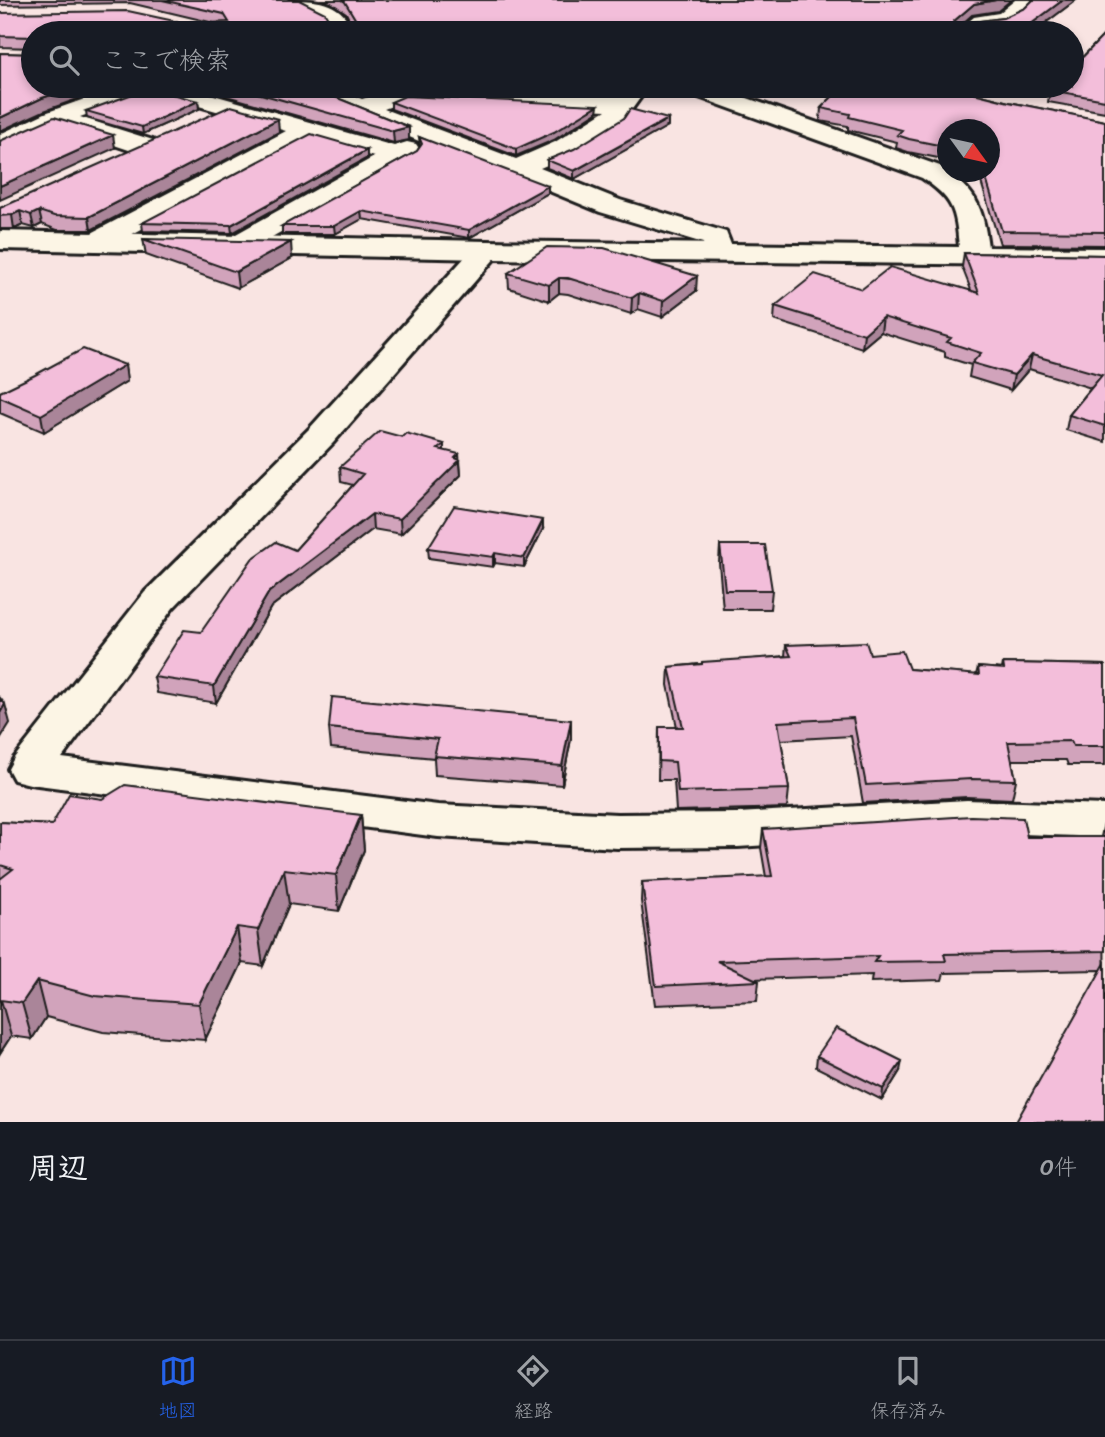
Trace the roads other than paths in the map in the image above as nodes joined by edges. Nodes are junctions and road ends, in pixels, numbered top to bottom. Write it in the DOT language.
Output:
graph roads {
  1 [pos="301,0"];
  2 [pos="1028,0"];
  3 [pos="338,21"];
  4 [pos="990,21"];
  5 [pos="110,98"];
  6 [pos="198,98"];
  7 [pos="337,98"];
  8 [pos="391,98"];
  9 [pos="628,98"];
  10 [pos="724,98"];
  11 [pos="230,107"];
  12 [pos="361,108"];
  13 [pos="54,118"];
  14 [pos="193,124"];
  15 [pos="308,130"];
  16 [pos="168,135"];
  17 [pos="435,139"];
  18 [pos="0,144"];
  19 [pos="144,146"];
  20 [pos="395,155"];
  21 [pos="108,163"];
  22 [pos="517,168"];
  23 [pos="0,240"];
  24 [pos="96,242"];
  25 [pos="237,245"];
  26 [pos="487,250"];
  27 [pos="719,252"];
  28 [pos="974,255"];
  29 [pos="1105,257"];
  30 [pos="1105,821"];
  1 -- 3 [label="street"];
  2 -- 4 [label="street"];
  5 -- 13 [label="street"];
  6 -- 11 [label="street"];
  7 -- 12 [label="street"];
  8 -- 12 [label="street"];
  9 -- 22 [label="street"];
  10 -- 28 [label="street"];
  11 -- 14 [label="street"];
  11 -- 15 [label="street"];
  12 -- 17 [label="street"];
  13 -- 18 [label="street"];
  13 -- 19 [label="street"];
  15 -- 20 [label="street"];
  15 -- 24 [label="street"];
  16 -- 19 [label="street"];
  17 -- 20 [label="street"];
  17 -- 22 [label="street"];
  19 -- 21 [label="street"];
  20 -- 25 [label="street"];
  22 -- 27 [label="street"];
  23 -- 24 [label="street"];
  24 -- 25 [label="street"];
  25 -- 26 [label="street"];
  26 -- 27 [label="street"];
  26 -- 30 [label="street"];
  27 -- 28 [label="street"];
  28 -- 29 [label="street"];
}
